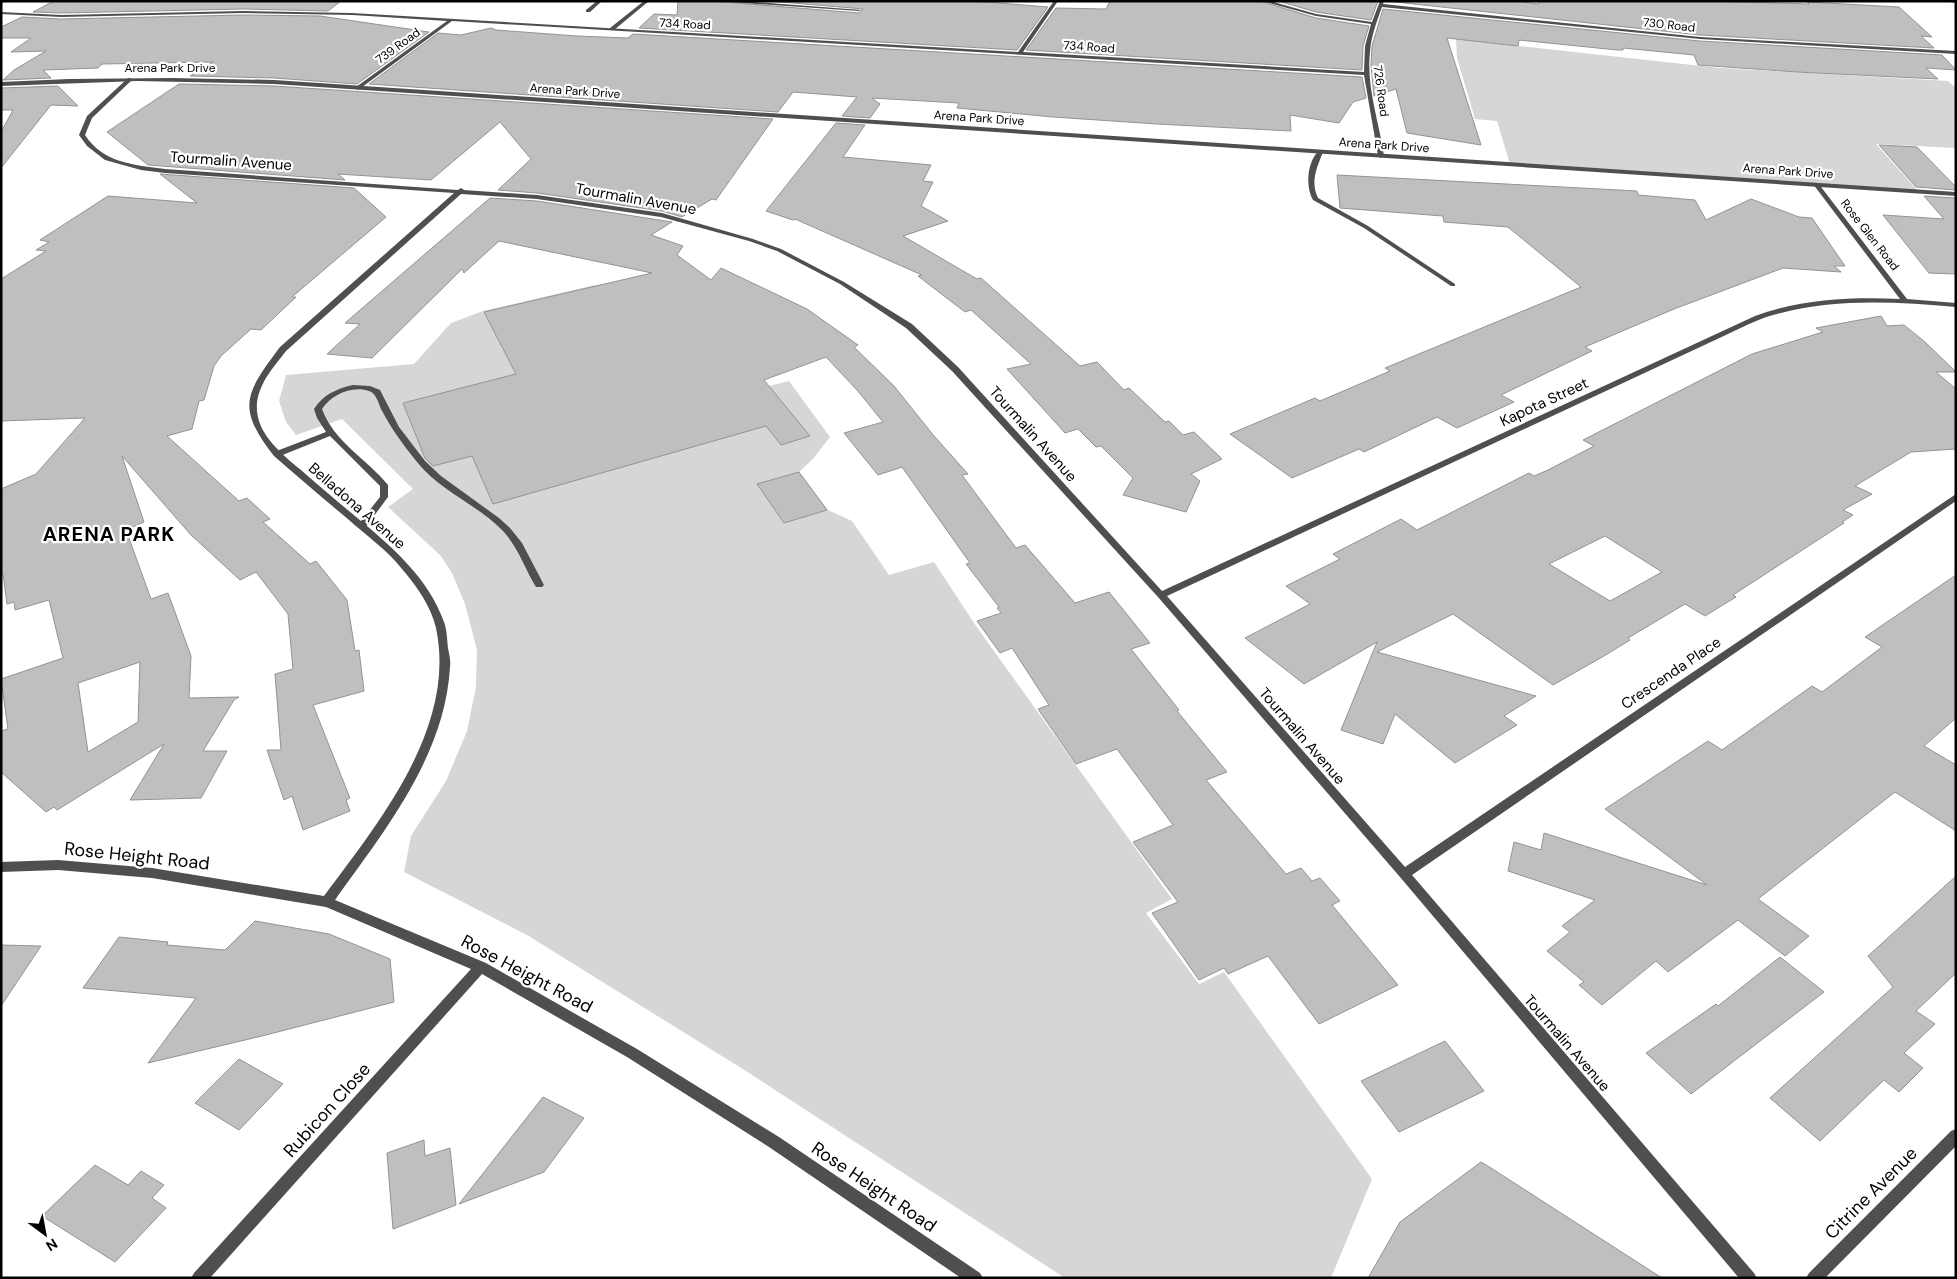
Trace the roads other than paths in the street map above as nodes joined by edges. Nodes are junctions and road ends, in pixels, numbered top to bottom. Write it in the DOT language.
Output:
graph roads {
  1 [pos="600,1"];
  2 [pos="647,1"];
  3 [pos="716,1"];
  4 [pos="1056,1"];
  5 [pos="1264,1"];
  6 [pos="1946,1"];
  7 [pos="1956,2"];
  8 [pos="1382,3"];
  9 [pos="859,10"];
  10 [pos="588,12"];
  11 [pos="1,13"];
  12 [pos="450,20"];
  13 [pos="1372,23"];
  14 [pos="612,29"];
  15 [pos="1020,53"];
  16 [pos="1956,53"];
  17 [pos="1367,74"];
  18 [pos="130,79"];
  19 [pos="1,84"];
  20 [pos="358,88"];
  21 [pos="1320,152"];
  22 [pos="1381,156"];
  23 [pos="1816,184"];
  24 [pos="461,190"];
  25 [pos="1956,194"];
  26 [pos="1453,285"];
  27 [pos="1904,300"];
  28 [pos="1956,305"];
  29 [pos="332,433"];
  30 [pos="277,454"];
  31 [pos="1956,498"];
  32 [pos="362,526"];
  33 [pos="539,585"];
  34 [pos="1161,595"];
  35 [pos="1,867"];
  36 [pos="1404,874"];
  37 [pos="327,902"];
  38 [pos="481,966"];
  39 [pos="1956,1136"];
  40 [pos="964,1275"];
  41 [pos="200,1278"];
  42 [pos="1749,1278"];
  43 [pos="1814,1278"];
  1 -- 10 [label="street"];
  2 -- 14 [label="street"];
  3 -- 9 [label="street"];
  4 -- 15 [label="street"];
  5 -- 13 [label="street"];
  6 -- 7 [label="street"];
  8 -- 13 [label="street, 726 Road"];
  8 -- 16 [label="street, 730 Road"];
  11 -- 12 [label="street, 734 Road"];
  12 -- 14 [label="street, 734 Road"];
  12 -- 20 [label="street, 739 Road"];
  13 -- 17 [label="street, 726 Road"];
  14 -- 15 [label="street, 734 Road"];
  15 -- 17 [label="street, 734 Road"];
  17 -- 22 [label="street, 726 Road"];
  18 -- 19 [label="street, Arena Park Drive"];
  18 -- 20 [label="street, Arena Park Drive"];
  18 -- 24 [label="street, Tourmalin Avenue"];
  20 -- 21 [label="street, Arena Park Drive"];
  21 -- 22 [label="street, Arena Park Drive"];
  21 -- 26 [label="street"];
  22 -- 23 [label="street, Arena Park Drive"];
  23 -- 25 [label="street, Arena Park Drive"];
  23 -- 27 [label="street, Rose Glen Road"];
  24 -- 30 [label="street, Belladona Avenue"];
  24 -- 34 [label="street, Tourmalin Avenue"];
  27 -- 28 [label="street, Kapota Street"];
  27 -- 34 [label="street, Kapota Street"];
  29 -- 30 [label="street"];
  29 -- 32 [label="street"];
  29 -- 33 [label="street"];
  30 -- 32 [label="street, Belladona Avenue"];
  31 -- 36 [label="street, Crescenda Place"];
  32 -- 37 [label="street, Belladona Avenue"];
  34 -- 36 [label="street, Tourmalin Avenue"];
  35 -- 37 [label="street, Rose Height Road"];
  36 -- 42 [label="street, Tourmalin Avenue"];
  37 -- 38 [label="street, Rose Height Road"];
  38 -- 40 [label="street, Rose Height Road"];
  38 -- 41 [label="street, Rubicon Close"];
  39 -- 43 [label="street, Citrine Avenue"];
}
